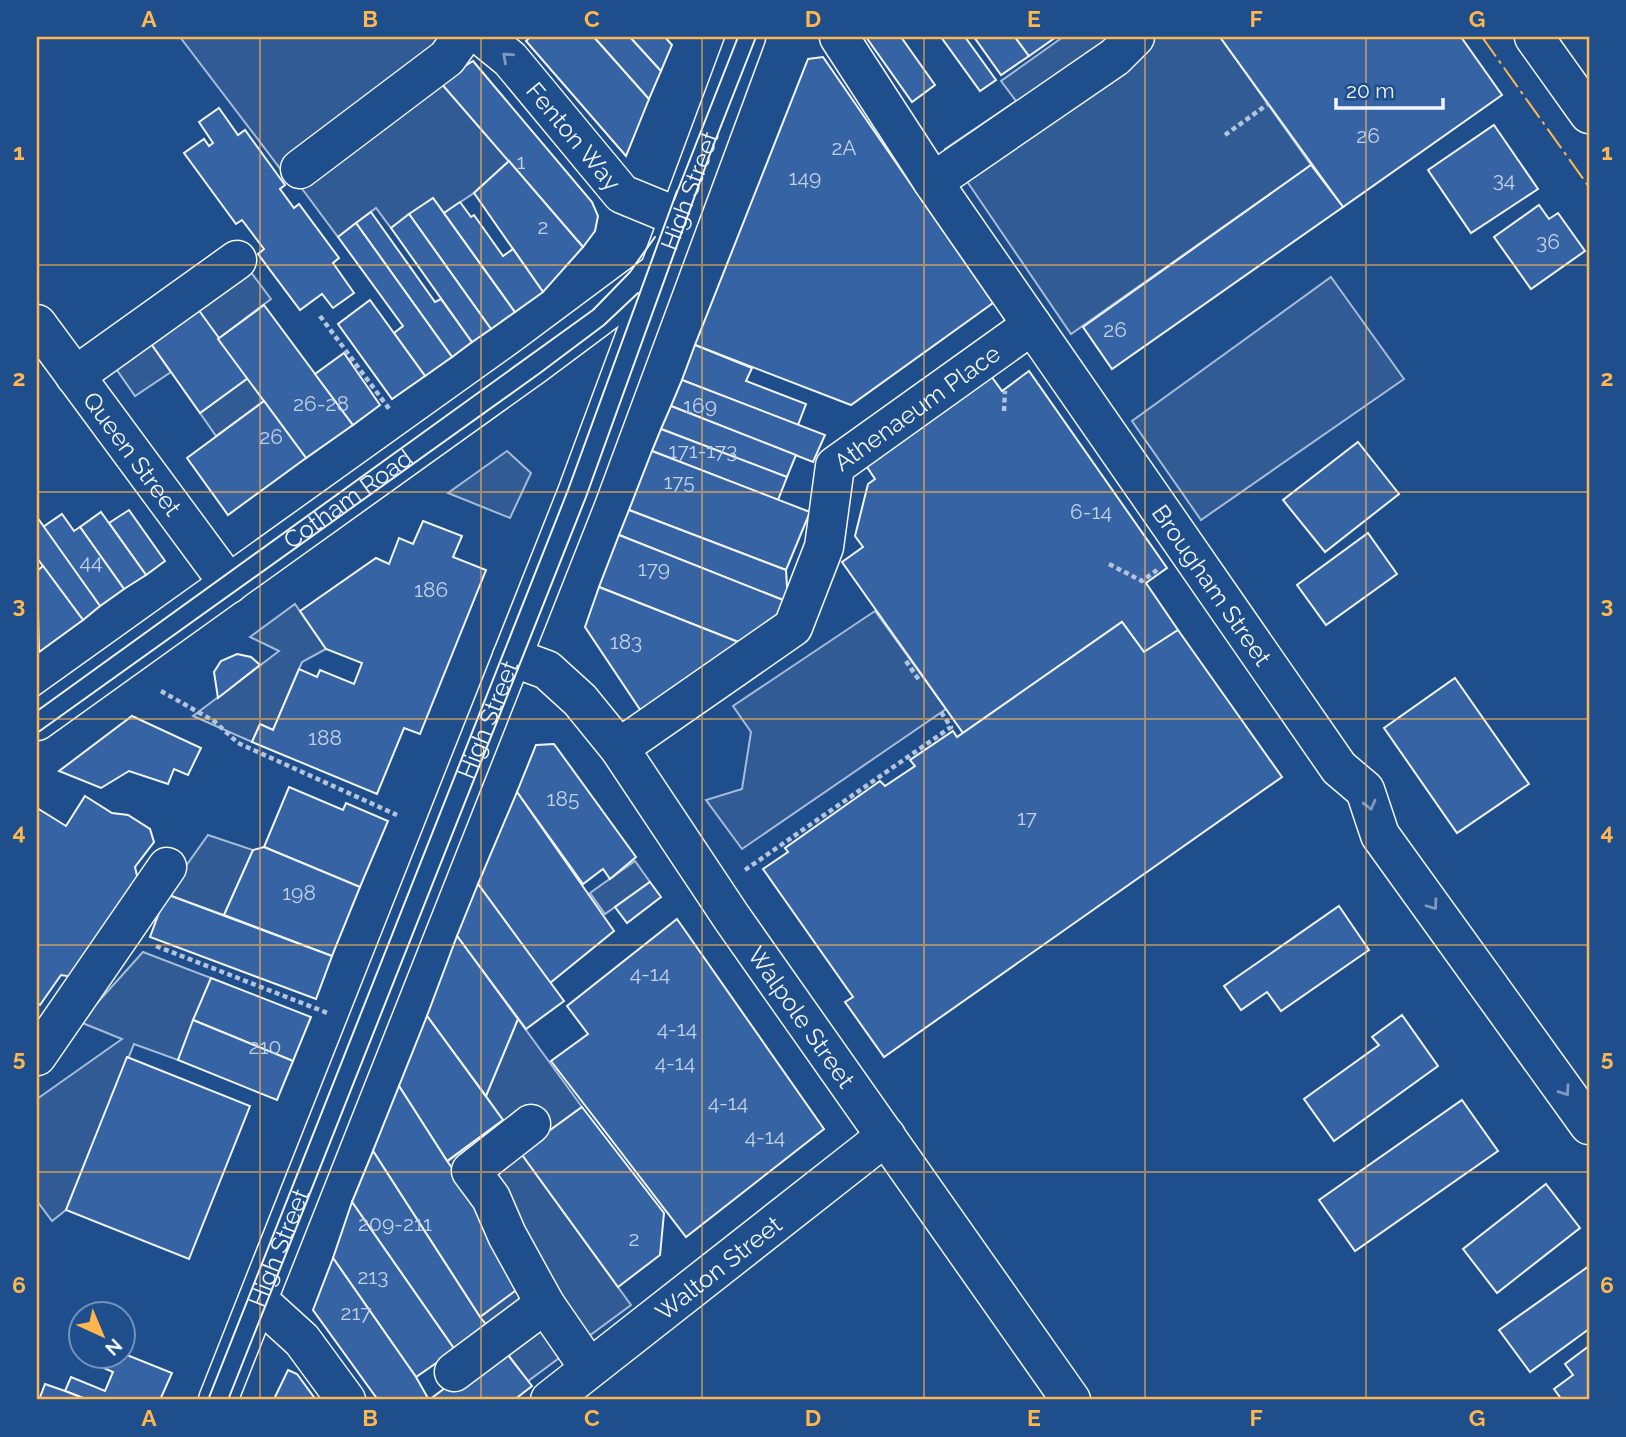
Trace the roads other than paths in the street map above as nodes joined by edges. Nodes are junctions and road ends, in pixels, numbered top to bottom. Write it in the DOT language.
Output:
graph roads {
  1 [pos="462,37"];
  2 [pos="483,37"];
  3 [pos="746,37"];
  4 [pos="839,37"];
  5 [pos="1135,37"];
  6 [pos="1534,37"];
  7 [pos="1589,114"];
  8 [pos="300,169"];
  9 [pos="933,183"];
  10 [pos="678,217"];
  11 [pos="237,260"];
  12 [pos="656,274"];
  13 [pos="37,324"];
  14 [pos="1032,325"];
  15 [pos="75,376"];
  16 [pos="229,584"];
  17 [pos="512,657"];
  18 [pos="37,721"];
  19 [pos="619,748"];
  20 [pos="167,867"];
  21 [pos="37,1056"];
  22 [pos="531,1124"];
  23 [pos="1589,1125"];
  24 [pos="886,1136"];
  25 [pos="258,1300"];
  26 [pos="545,1304"];
  27 [pos="589,1368"];
  28 [pos="454,1372"];
  29 [pos="218,1400"];
  30 [pos="346,1400"];
  31 [pos="550,1400"];
  32 [pos="1071,1400"];
  1 -- 8 [label="street"];
  10 -- 2 [label="street, Fenton Way, one-way"];
  3 -- 10 [label="street, High Street"];
  4 -- 9 [label="street, Brougham Street"];
  5 -- 9 [label="street"];
  6 -- 7 [label="street"];
  9 -- 14 [label="street, Brougham Street"];
  10 -- 12 [label="street, High Street"];
  11 -- 15 [label="street"];
  12 -- 16 [label="street, Cotham Road"];
  12 -- 17 [label="street, High Street"];
  13 -- 15 [label="street, Queen Street"];
  14 -- 19 [label="street, Athenaeum Place"];
  14 -- 23 [label="street, Brougham Street, one-way"];
  15 -- 16 [label="street, Queen Street"];
  16 -- 18 [label="street, Cotham Road"];
  17 -- 19 [label="street, Walpole Street"];
  17 -- 25 [label="street, High Street"];
  19 -- 24 [label="street, Walpole Street"];
  20 -- 21 [label="street"];
  22 -- 26 [label="street"];
  24 -- 27 [label="street, Walton Street"];
  24 -- 32 [label="street, Walpole Street"];
  25 -- 29 [label="street, High Street"];
  25 -- 30 [label="street"];
  26 -- 27 [label="street"];
  26 -- 28 [label="street"];
  27 -- 31 [label="street, Walton Street"];
}
